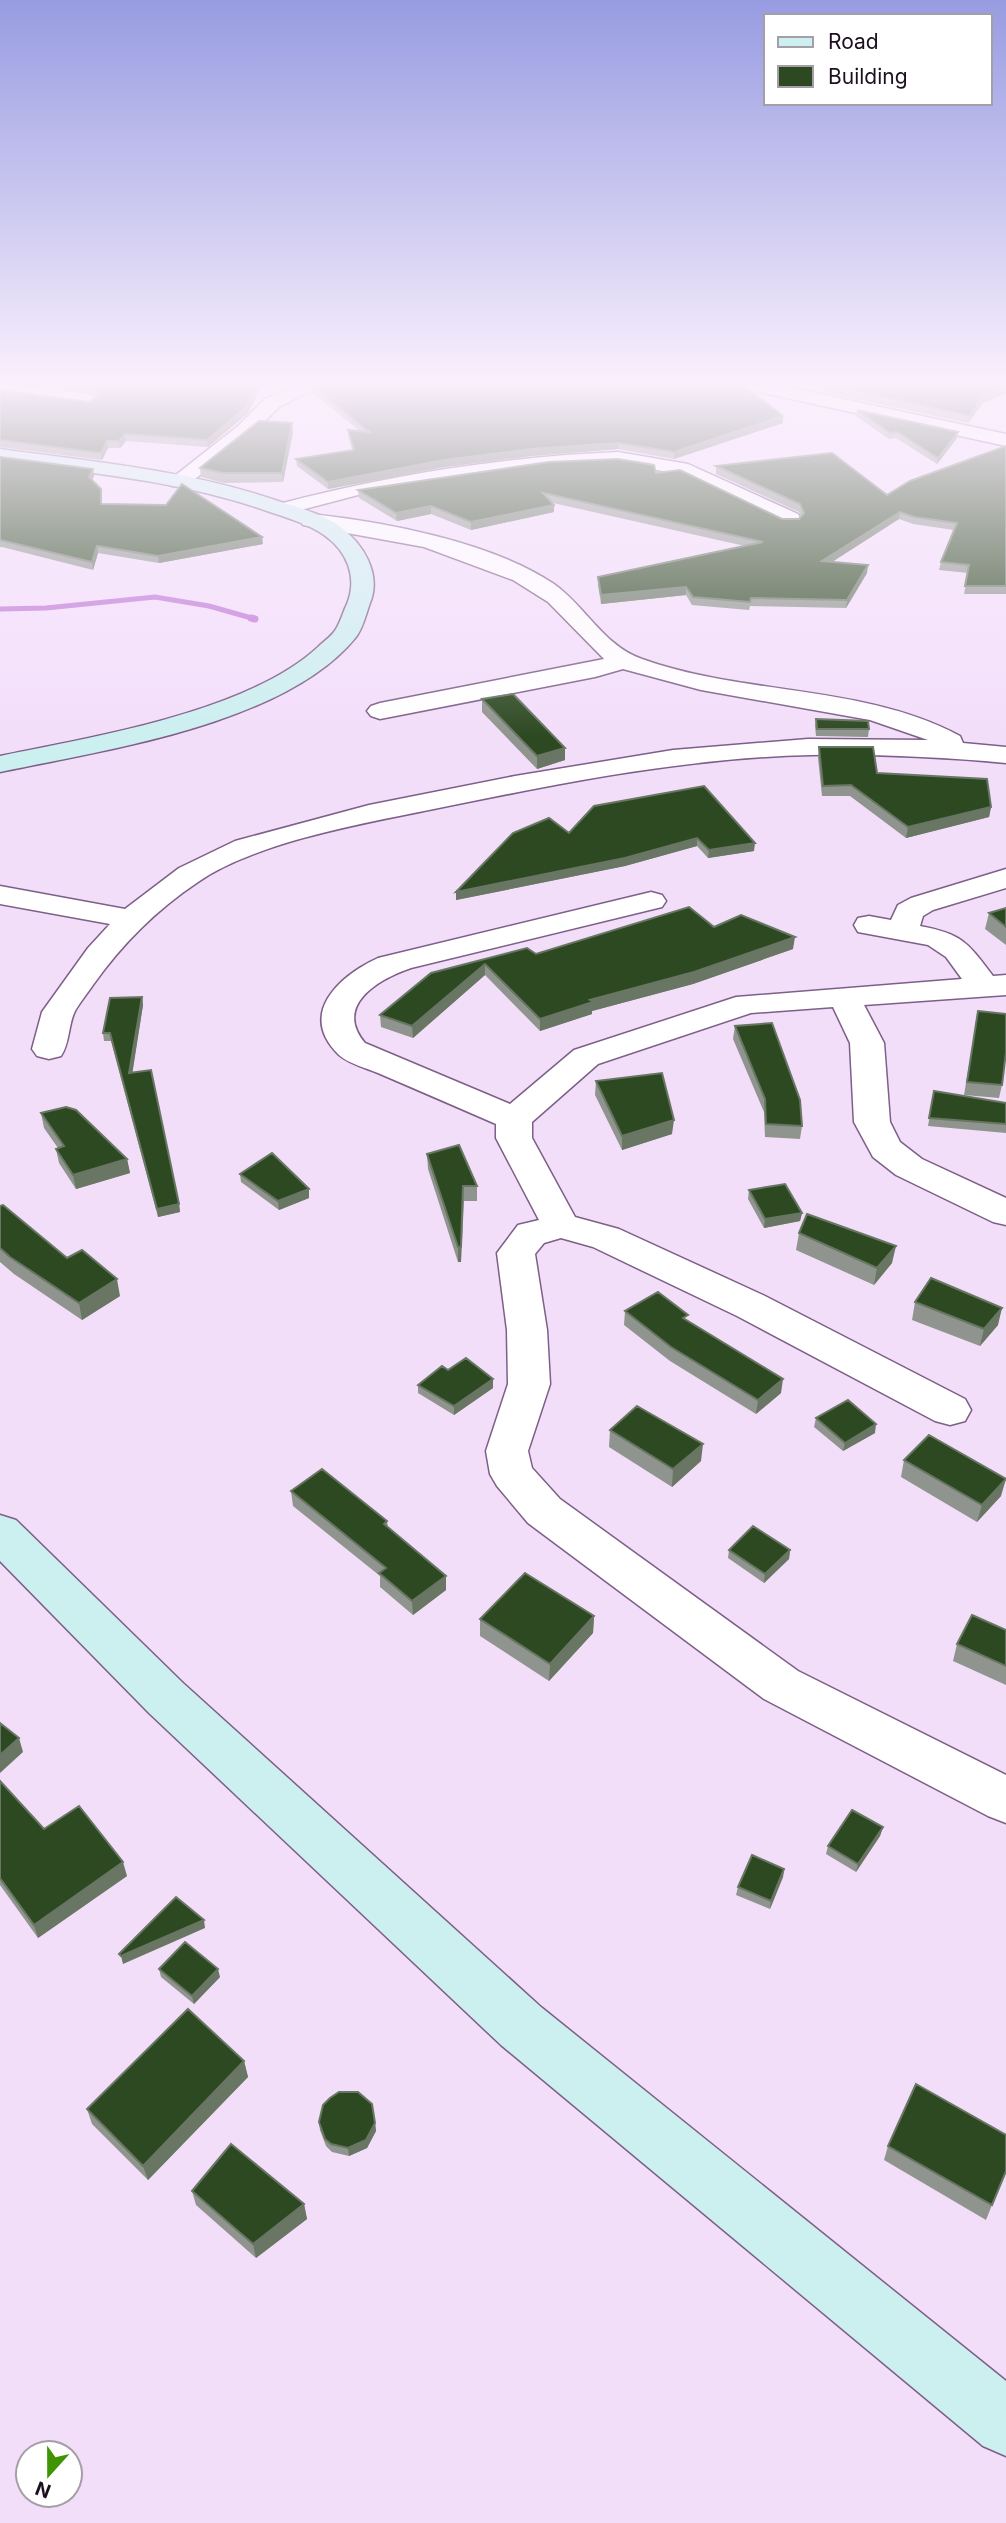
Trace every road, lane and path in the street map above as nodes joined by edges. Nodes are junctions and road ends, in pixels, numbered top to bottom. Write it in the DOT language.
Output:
graph roads {
  1 [pos="257,501"];
  2 [pos="313,501"];
  3 [pos="751,501"];
  4 [pos="282,509"];
  5 [pos="790,519"];
  6 [pos="311,520"];
  7 [pos="625,661"];
  8 [pos="380,711"];
  9 [pos="968,751"];
  10 [pos="1006,755"];
  11 [pos="0,764"];
  12 [pos="1006,878"];
  13 [pos="0,895"];
  14 [pos="651,901"];
  15 [pos="131,919"];
  16 [pos="869,925"];
  17 [pos="903,932"];
  18 [pos="995,986"];
  19 [pos="843,996"];
  20 [pos="49,1049"];
  21 [pos="514,1119"];
  22 [pos="1000,1201"];
  23 [pos="561,1226"];
  24 [pos="950,1410"];
  25 [pos="0,1532"];
  26 [pos="1006,1800"];
  27 [pos="1006,2423"];
  1 -- 4 [label="street"];
  2 -- 4 [label="street"];
  3 -- 5 [label="street"];
  4 -- 6 [label="street"];
  6 -- 7 [label="street"];
  6 -- 11 [label="street"];
  7 -- 8 [label="street"];
  7 -- 9 [label="street"];
  9 -- 10 [label="street"];
  9 -- 15 [label="street"];
  12 -- 17 [label="street"];
  13 -- 15 [label="street"];
  14 -- 21 [label="street"];
  15 -- 20 [label="street"];
  16 -- 17 [label="street"];
  17 -- 18 [label="street"];
  18 -- 19 [label="street"];
  19 -- 21 [label="street"];
  19 -- 22 [label="street"];
  21 -- 23 [label="street"];
  23 -- 24 [label="street"];
  23 -- 26 [label="street"];
  25 -- 27 [label="street"];
}
